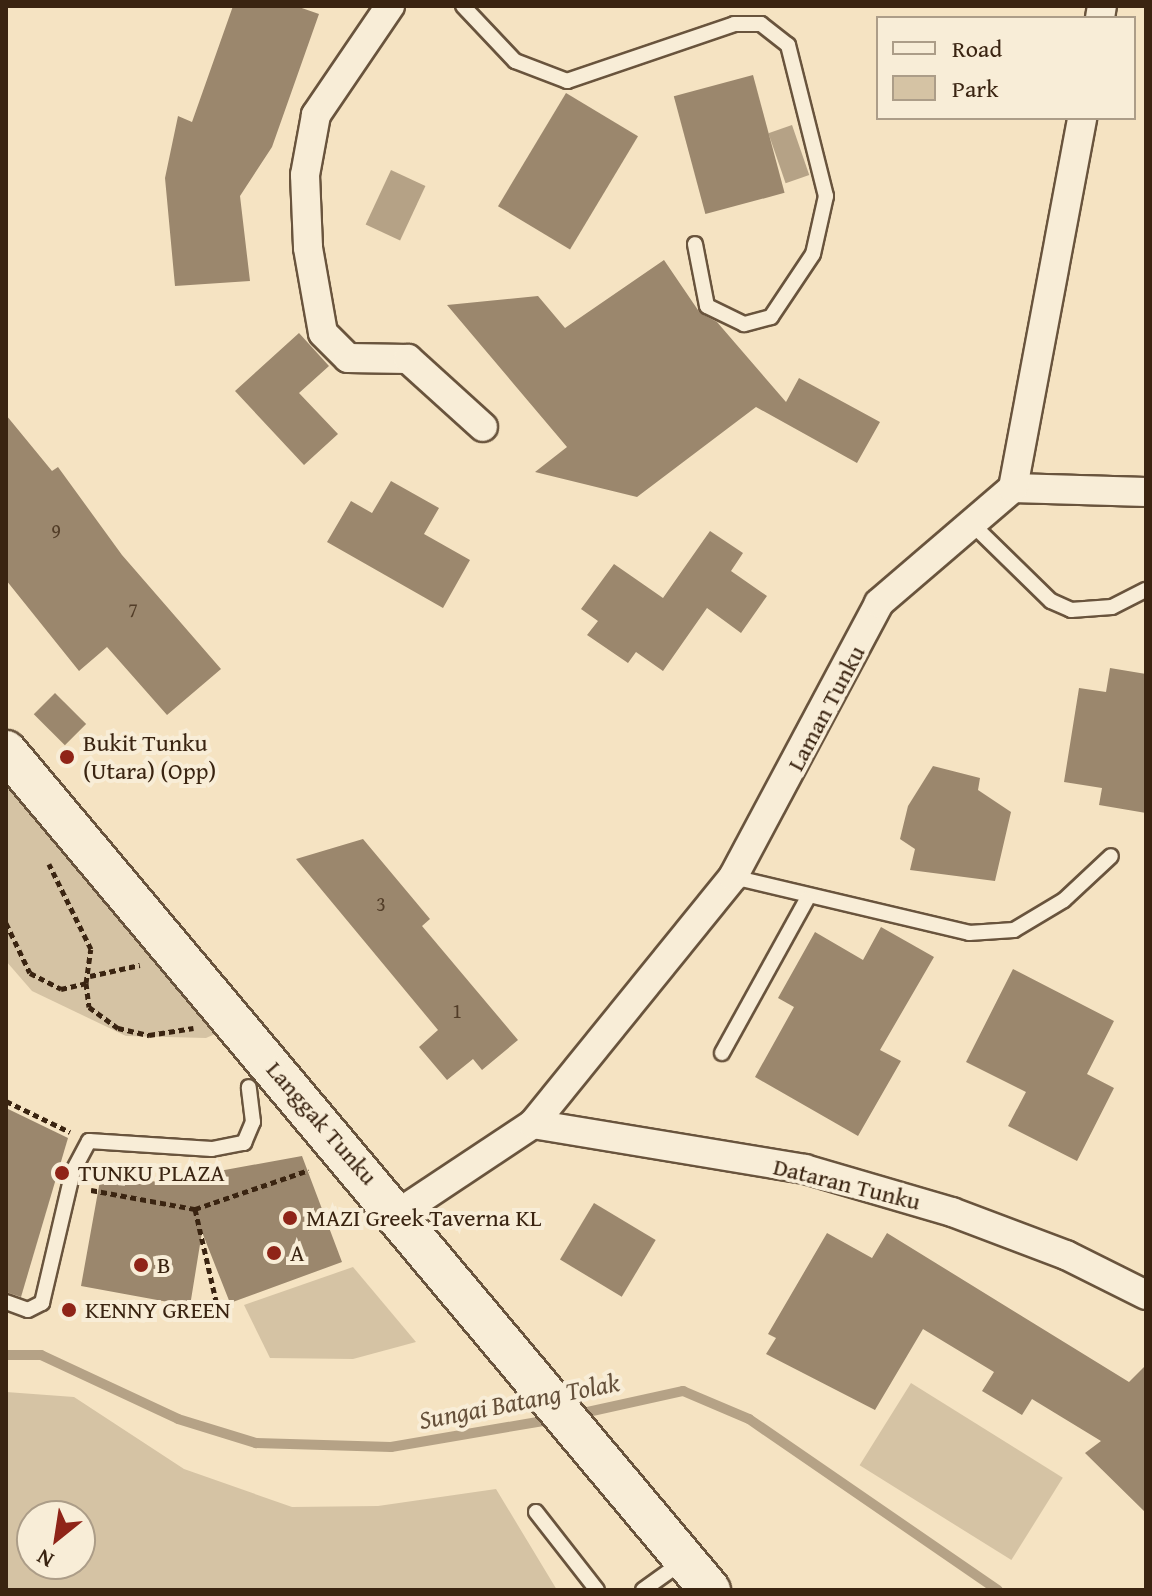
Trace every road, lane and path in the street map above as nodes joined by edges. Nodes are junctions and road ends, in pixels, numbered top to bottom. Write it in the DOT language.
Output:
graph roads {
  1 [pos="390,6"];
  2 [pos="463,6"];
  3 [pos="1082,120"];
  4 [pos="695,244"];
  5 [pos="483,427"];
  6 [pos="1013,488"];
  7 [pos="1145,496"];
  8 [pos="970,522"];
  9 [pos="1146,590"];
  10 [pos="6,751"];
  11 [pos="40,850"];
  12 [pos="1111,856"];
  13 [pos="733,877"];
  14 [pos="807,899"];
  15 [pos="6,923"];
  16 [pos="151,966"];
  17 [pos="90,976"];
  18 [pos="86,983"];
  19 [pos="198,1018"];
  20 [pos="722,1053"];
  21 [pos="255,1084"];
  22 [pos="6,1101"];
  23 [pos="533,1124"];
  24 [pos="89,1141"];
  25 [pos="310,1169"];
  26 [pos="70,1185"];
  27 [pos="195,1209"];
  28 [pos="399,1213"];
  29 [pos="1146,1295"];
  30 [pos="6,1302"];
  31 [pos="220,1318"];
  32 [pos="536,1512"];
  33 [pos="693,1579"];
  34 [pos="597,1590"];
  35 [pos="643,1590"];
  1 -- 5 [label="street"];
  2 -- 4 [label="lane"];
  3 -- 6 [label="street"];
  6 -- 7 [label="street"];
  6 -- 8 [label="street, Laman Tunku"];
  8 -- 9 [label="lane"];
  8 -- 13 [label="street, Laman Tunku"];
  10 -- 21 [label="street, Langgak Tunku"];
  11 -- 17 [label="path"];
  12 -- 14 [label="lane"];
  13 -- 14 [label="lane"];
  13 -- 23 [label="street, Laman Tunku"];
  14 -- 20 [label="lane"];
  15 -- 18 [label="path"];
  16 -- 17 [label="path"];
  17 -- 18 [label="path"];
  18 -- 19 [label="path"];
  21 -- 24 [label="lane"];
  21 -- 28 [label="street, Langgak Tunku"];
  22 -- 24 [label="path"];
  23 -- 28 [label="street, Laman Tunku"];
  23 -- 29 [label="street, Dataran Tunku"];
  24 -- 26 [label="lane"];
  25 -- 27 [label="path"];
  26 -- 27 [label="path"];
  26 -- 30 [label="lane"];
  27 -- 31 [label="path"];
  28 -- 33 [label="street, Langgak Tunku"];
  32 -- 34 [label="lane"];
  33 -- 35 [label="lane"];
}
